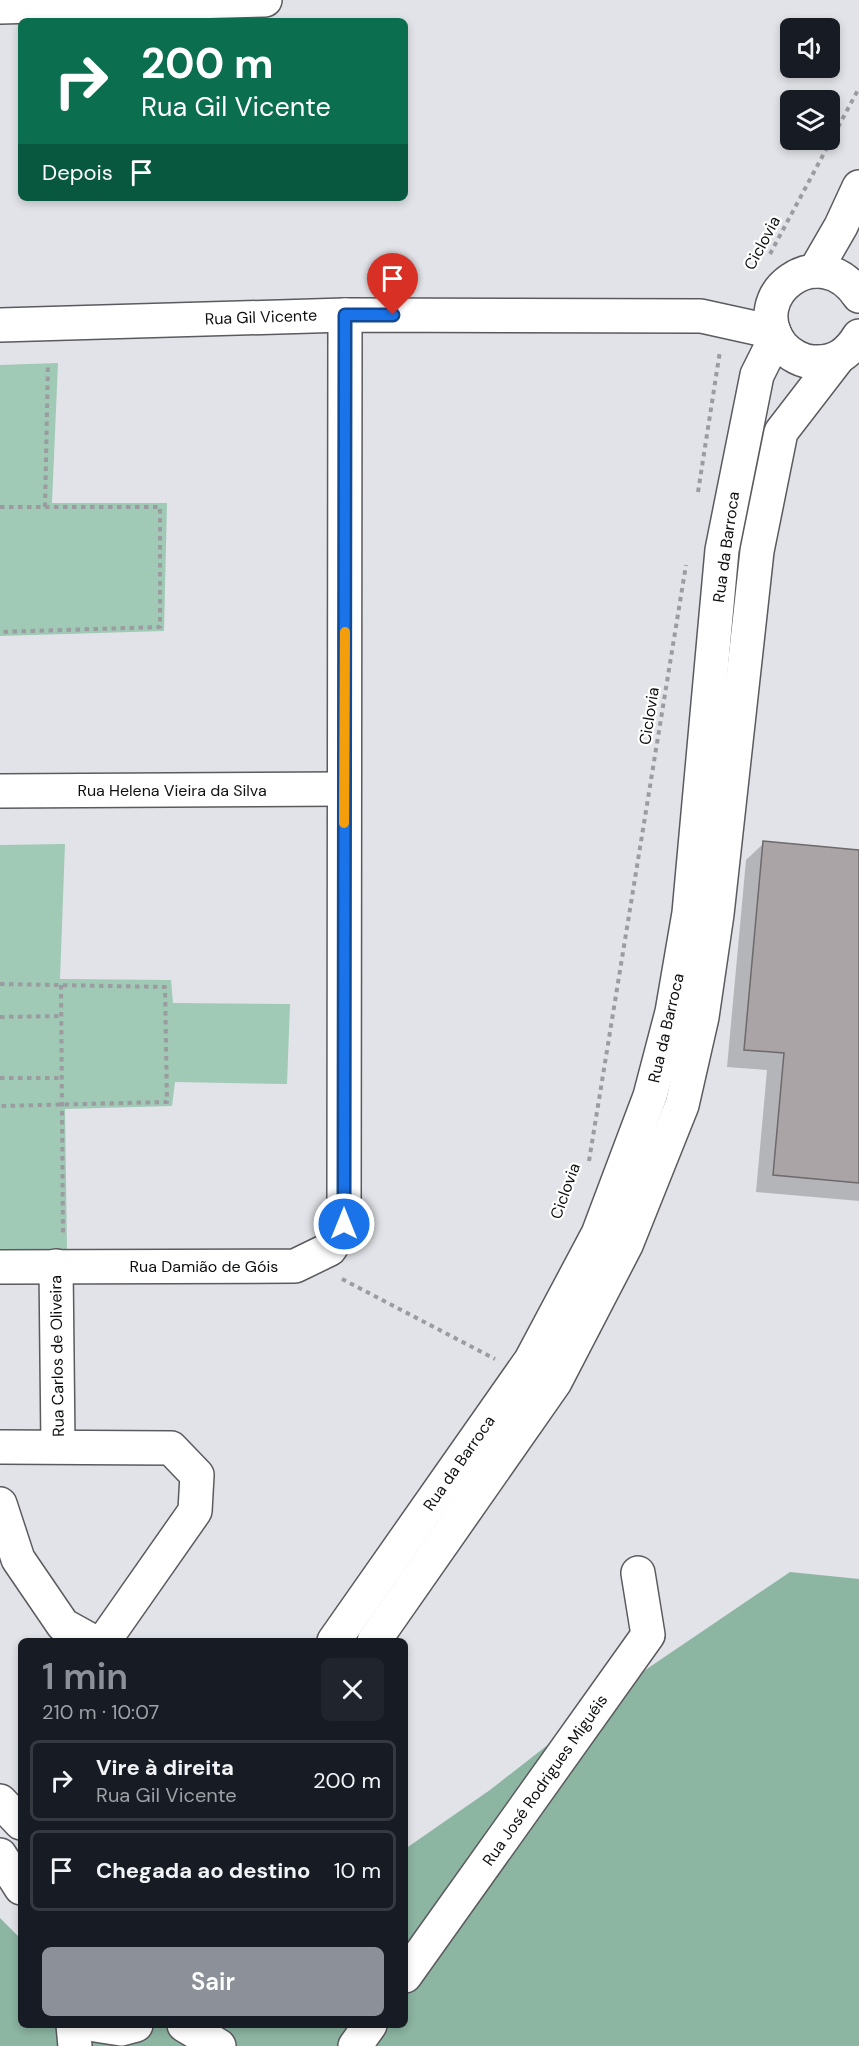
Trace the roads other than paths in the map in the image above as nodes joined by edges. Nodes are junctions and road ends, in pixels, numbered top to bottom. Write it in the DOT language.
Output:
graph roads {
  1 [pos="265,0"];
  2 [pos="0,7"];
  3 [pos="859,187"];
  4 [pos="815,271"];
  5 [pos="775,273"];
  6 [pos="857,283"];
  7 [pos="345,315"];
  8 [pos="701,316"];
  9 [pos="0,325"];
  10 [pos="775,334"];
  11 [pos="852,347"];
  12 [pos="757,375"];
  13 [pos="344,789"];
  14 [pos="0,791"];
  15 [pos="60,1252"];
  16 [pos="0,1267"];
  17 [pos="58,1446"];
  18 [pos="0,1447"];
  19 [pos="0,1504"];
  20 [pos="638,1573"];
  21 [pos="87,1638"];
  22 [pos="106,1638"];
  23 [pos="336,1638"];
  24 [pos="376,1638"];
  25 [pos="0,1801"];
  26 [pos="18,1820"];
  27 [pos="0,1855"];
  28 [pos="18,1883"];
  29 [pos="408,1972"];
  30 [pos="73,2028"];
  31 [pos="136,2028"];
  32 [pos="189,2028"];
  33 [pos="368,2028"];
  34 [pos="75,2046"];
  35 [pos="133,2046"];
  36 [pos="219,2046"];
  37 [pos="355,2046"];
  1 -- 2 [label="street"];
  3 -- 4 [label="street"];
  4 -- 5 [label="street"];
  4 -- 6 [label="street"];
  5 -- 8 [label="street"];
  5 -- 10 [label="street"];
  7 -- 8 [label="street, Rua Gil Vicente"];
  7 -- 9 [label="street, Rua Gil Vicente"];
  7 -- 13 [label="street, Rua Damião de Góis"];
  8 -- 10 [label="street"];
  8 -- 12 [label="street"];
  10 -- 11 [label="street"];
  10 -- 12 [label="street, Rua da Barroca"];
  11 -- 24 [label="street, Rua da Barroca"];
  12 -- 23 [label="street, Rua da Barroca"];
  13 -- 14 [label="street, Rua Helena Vieira da Silva"];
  13 -- 15 [label="street, Rua Damião de Góis"];
  15 -- 16 [label="street, Rua Damião de Góis"];
  15 -- 17 [label="street, Rua Carlos de Oliveira"];
  17 -- 18 [label="street, Rua Carlos de Oliveira"];
  17 -- 22 [label="street, Rua Carlos de Oliveira"];
  19 -- 21 [label="street"];
  20 -- 29 [label="street, Rua José Rodrigues Miguéis"];
  25 -- 26 [label="street"];
  27 -- 28 [label="street"];
  30 -- 34 [label="street"];
  31 -- 35 [label="street"];
  32 -- 36 [label="street"];
  33 -- 37 [label="street"];
}
